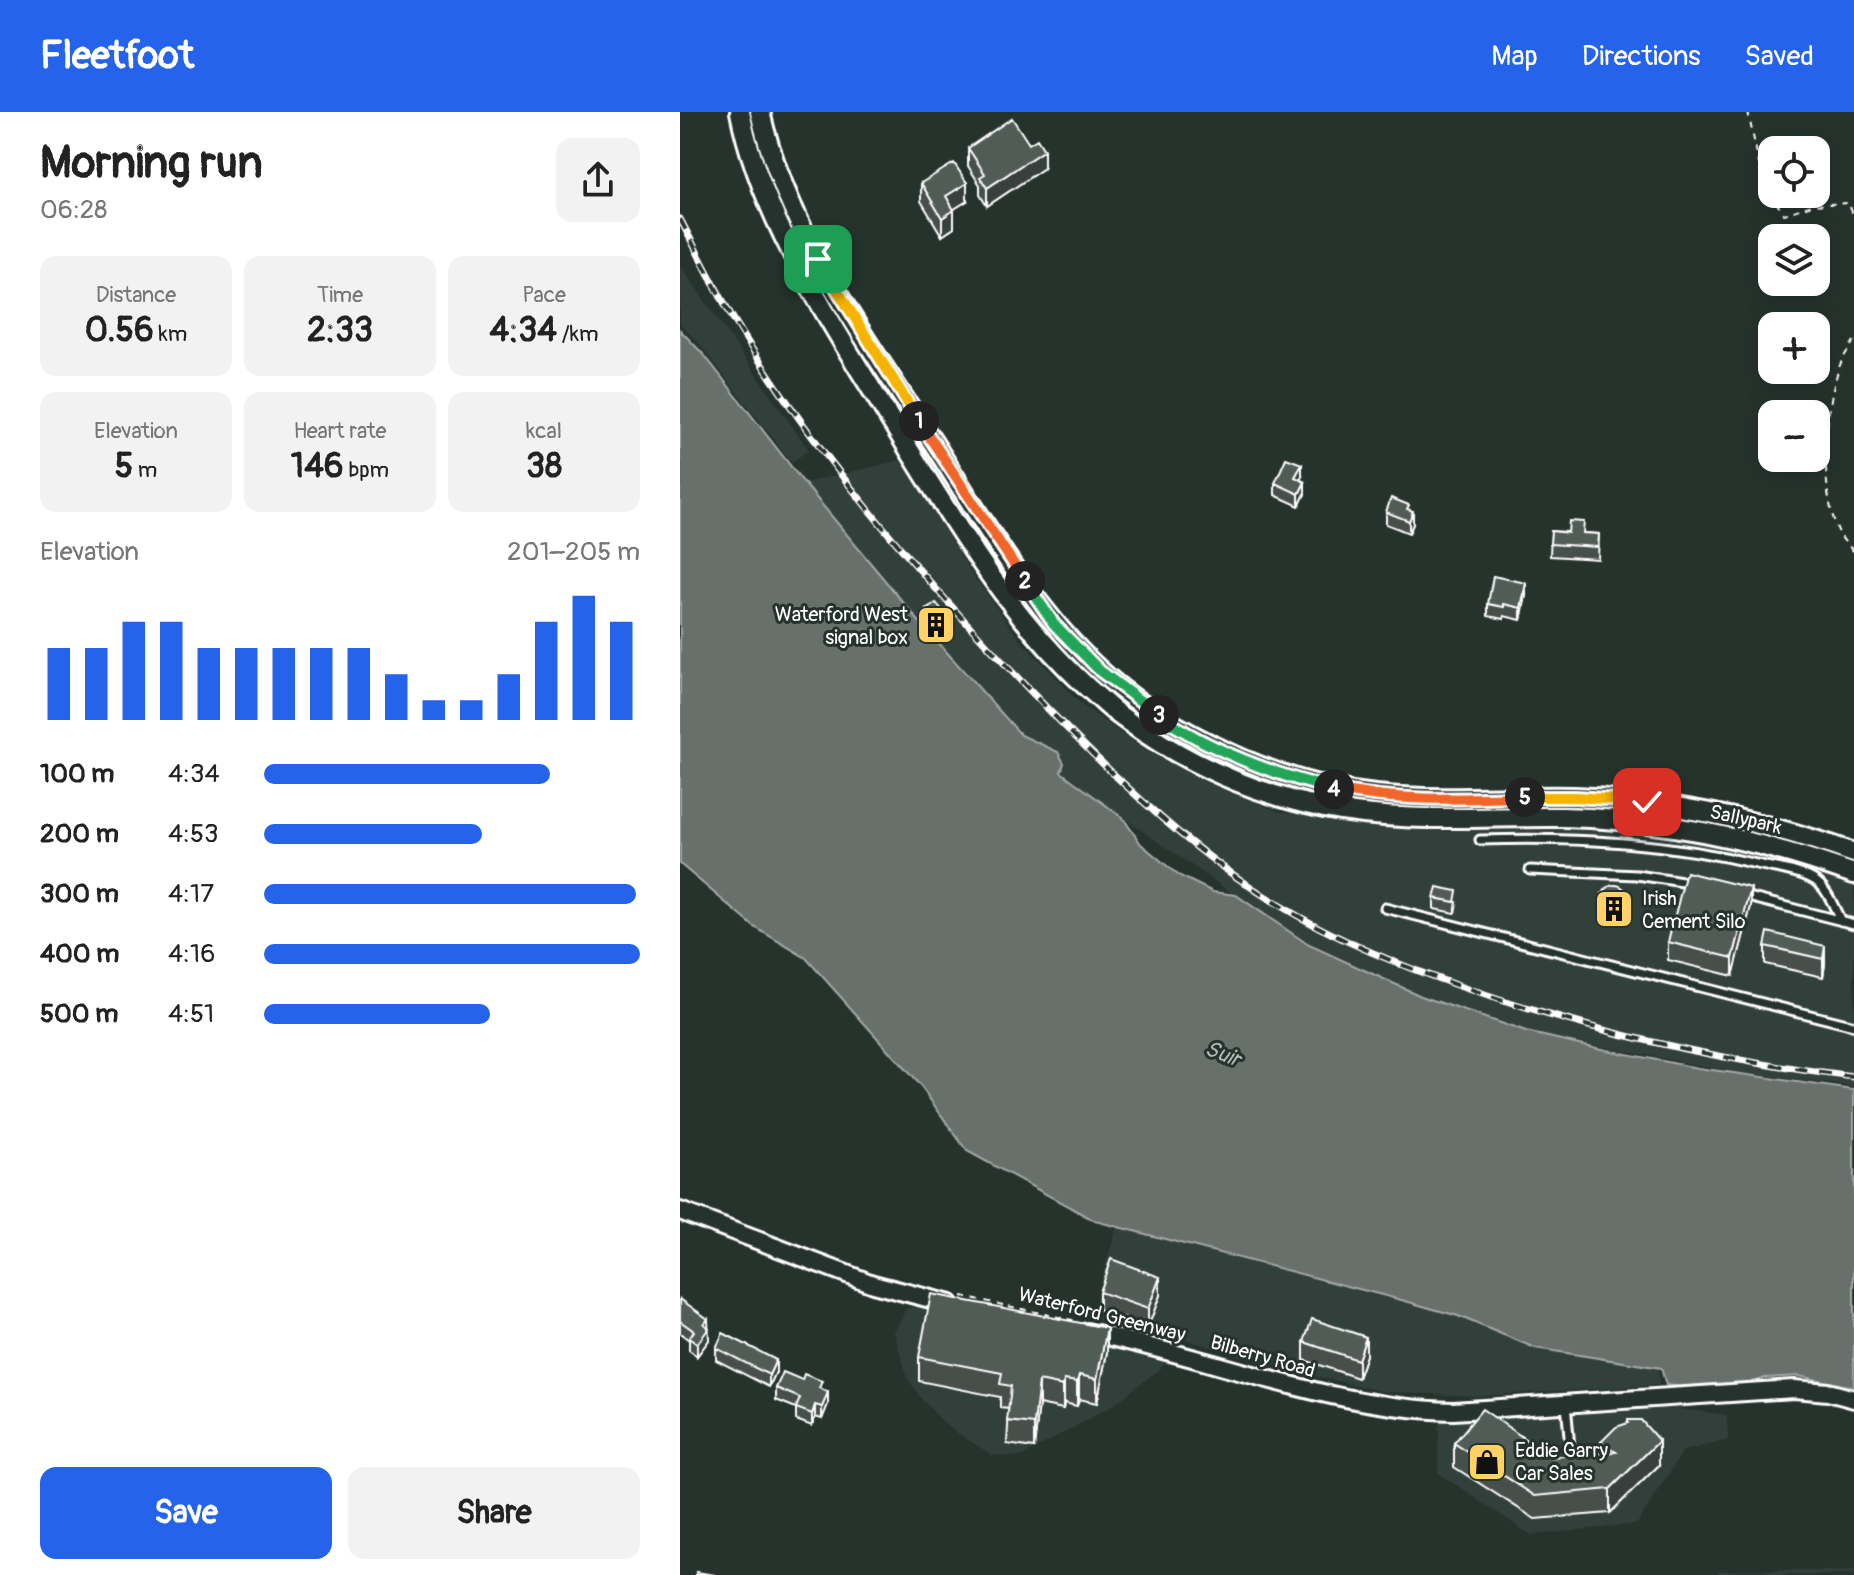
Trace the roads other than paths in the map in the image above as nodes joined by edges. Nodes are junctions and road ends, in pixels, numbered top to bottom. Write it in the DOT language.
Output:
graph roads {
  1 [pos="740,112"];
  2 [pos="760,112"];
  3 [pos="1480,840"];
  4 [pos="1854,853"];
  5 [pos="1530,870"];
  6 [pos="1854,874"];
  7 [pos="1700,886"];
  8 [pos="1729,893"];
  9 [pos="1385,908"];
  10 [pos="1841,921"];
  11 [pos="1854,924"];
  12 [pos="1854,1026"];
  13 [pos="680,1211"];
  14 [pos="964,1301"];
  15 [pos="1075,1325"];
  16 [pos="1854,1399"];
  17 [pos="1566,1401"];
  18 [pos="1571,1458"];
  1 -- 6 [label="main road, Sallypark"];
  2 -- 4 [label="main road, Sallypark"];
  3 -- 10 [label="lane"];
  5 -- 7 [label="lane"];
  8 -- 10 [label="lane"];
  9 -- 12 [label="lane"];
  10 -- 11 [label="lane"];
  13 -- 14 [label="street"];
  15 -- 17 [label="street, Bilberry Road"];
  16 -- 17 [label="street, Bilberry Road"];
  17 -- 18 [label="lane"];
}
